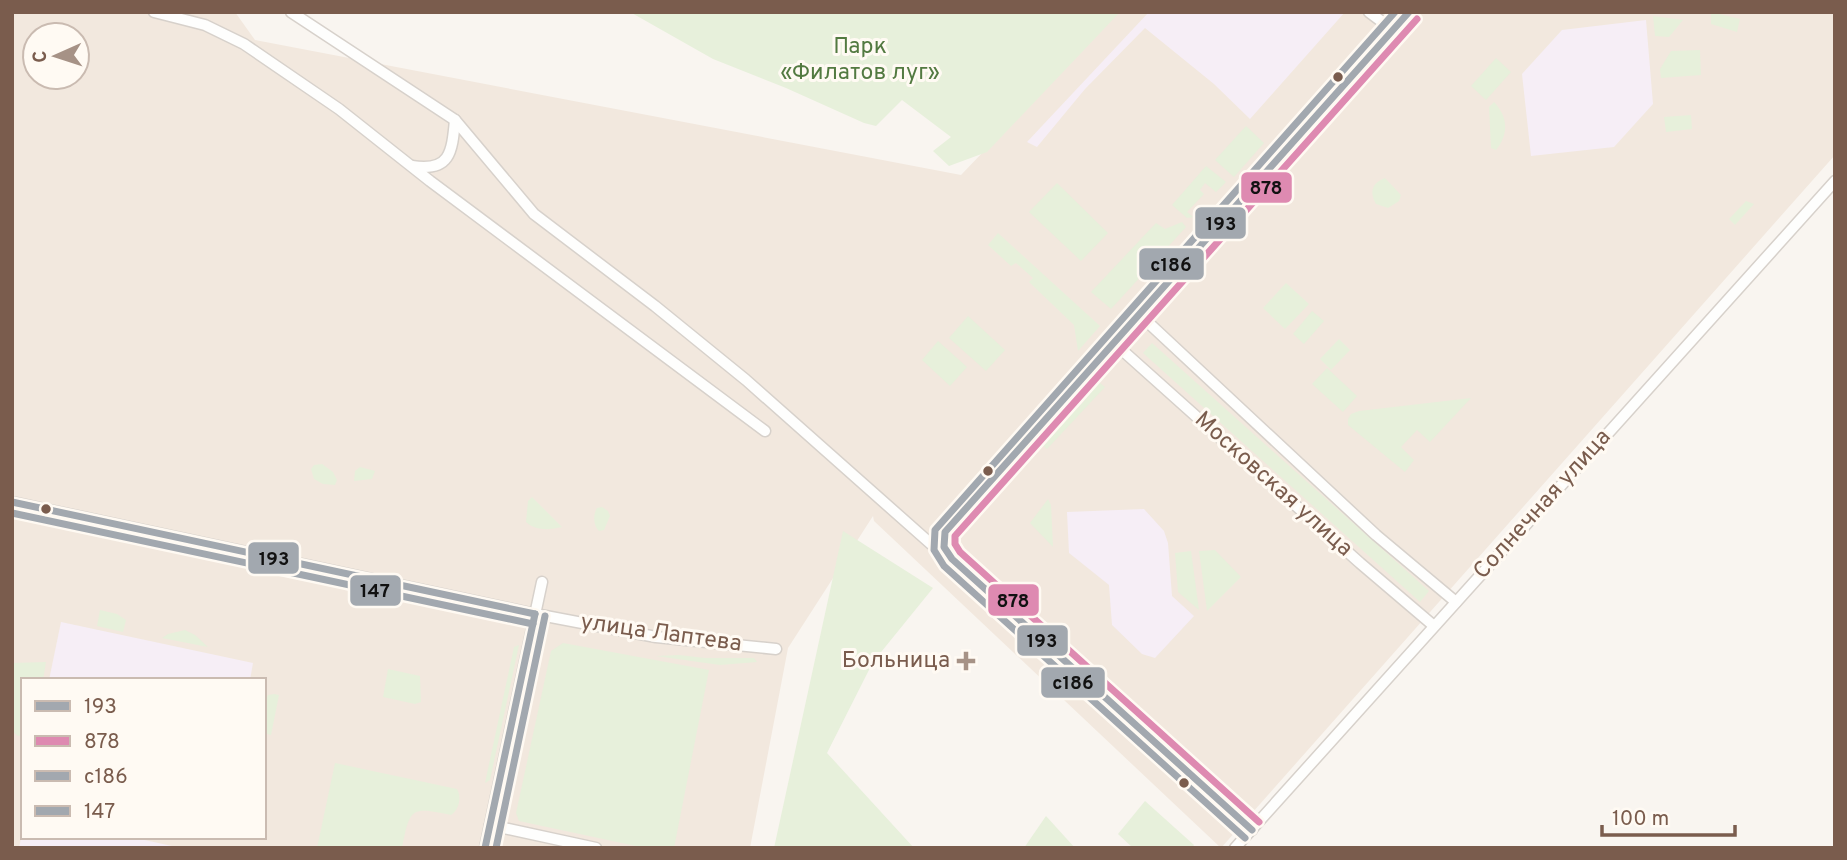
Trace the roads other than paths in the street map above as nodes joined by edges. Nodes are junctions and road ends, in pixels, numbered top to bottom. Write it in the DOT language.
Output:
graph roads {
  1 [pos="154,12"];
  2 [pos="291,12"];
  3 [pos="1369,12"];
  4 [pos="1409,12"];
  5 [pos="1394,30"];
  6 [pos="455,120"];
  7 [pos="410,165"];
  8 [pos="1835,181"];
  9 [pos="1139,314"];
  10 [pos="1113,342"];
  11 [pos="765,431"];
  12 [pos="12,502"];
  13 [pos="931,544"];
  14 [pos="542,582"];
  15 [pos="1456,602"];
  16 [pos="534,614"];
  17 [pos="1434,626"];
  18 [pos="776,649"];
  19 [pos="490,825"];
  20 [pos="1252,830"];
  21 [pos="485,848"];
  22 [pos="596,848"];
  23 [pos="1235,848"];
  1 -- 7 [label="street"];
  2 -- 6 [label="street"];
  3 -- 5 [label="street"];
  4 -- 5 [label="street"];
  5 -- 9 [label="street"];
  6 -- 7 [label="street"];
  6 -- 13 [label="street"];
  7 -- 11 [label="street"];
  8 -- 15 [label="street, Солнечная улица"];
  9 -- 10 [label="street"];
  9 -- 15 [label="street, Московская улица"];
  10 -- 17 [label="street, Московская улица"];
  10 -- 20 [label="street"];
  12 -- 16 [label="street, улица Лаптева"];
  14 -- 16 [label="street"];
  15 -- 17 [label="street, Солнечная улица"];
  16 -- 18 [label="street, улица Лаптева"];
  16 -- 19 [label="street"];
  17 -- 20 [label="street, Солнечная улица"];
  19 -- 21 [label="street"];
  19 -- 22 [label="street"];
  20 -- 23 [label="street, Солнечная улица"];
}
